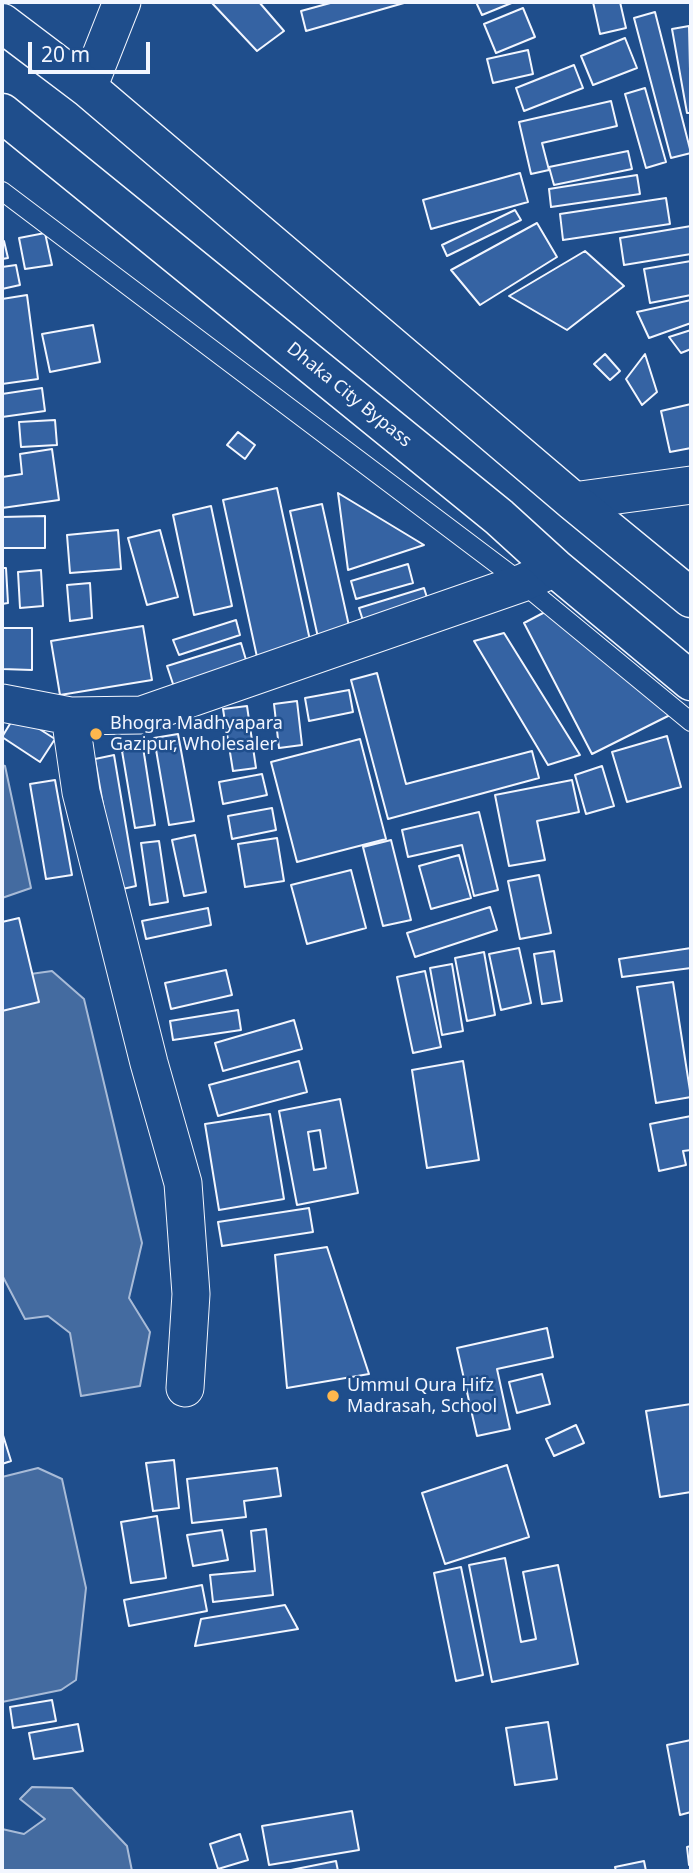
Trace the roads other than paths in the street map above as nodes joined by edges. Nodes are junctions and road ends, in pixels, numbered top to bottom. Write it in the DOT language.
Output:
graph roads {
  1 [pos="122,2"];
  2 [pos="2,23"];
  3 [pos="89,88"];
  4 [pos="2,113"];
  5 [pos="2,191"];
  6 [pos="691,485"];
  7 [pos="573,501"];
  8 [pos="539,575"];
  9 [pos="691,598"];
  10 [pos="691,681"];
  11 [pos="2,703"];
  12 [pos="70,716"];
  13 [pos="691,722"];
  14 [pos="185,1388"];
  1 -- 3 [label="street"];
  2 -- 3 [label="highway"];
  3 -- 7 [label="highway"];
  4 -- 8 [label="highway, Dhaka City Bypass"];
  5 -- 8 [label="lane"];
  6 -- 7 [label="street"];
  7 -- 9 [label="highway"];
  8 -- 10 [label="highway, Dhaka City Bypass"];
  8 -- 12 [label="street"];
  8 -- 13 [label="lane"];
  11 -- 12 [label="street"];
  12 -- 14 [label="street"];
}
